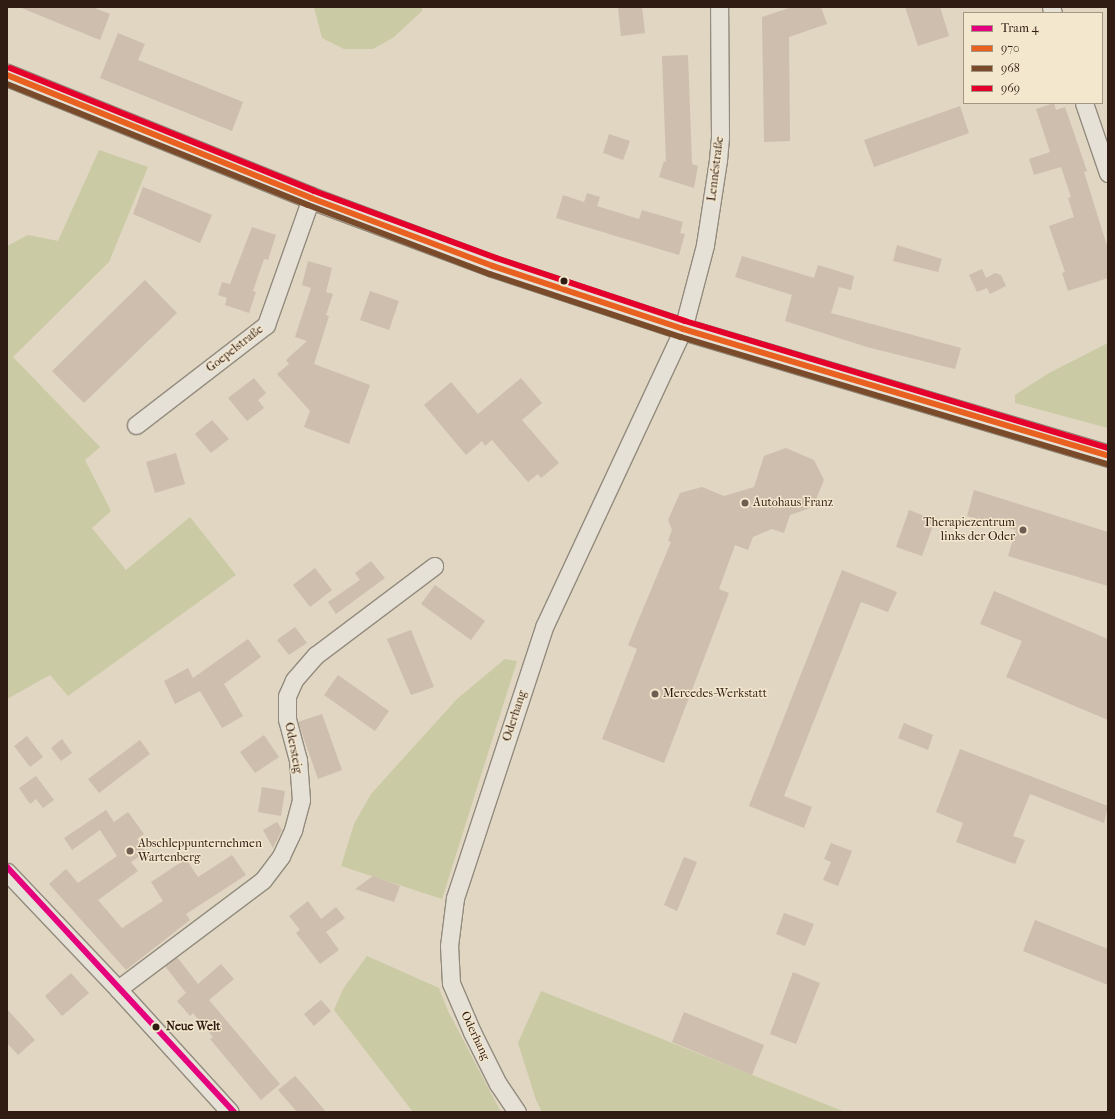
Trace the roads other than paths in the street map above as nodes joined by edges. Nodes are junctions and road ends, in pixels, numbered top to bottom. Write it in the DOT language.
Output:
graph roads {
  1 [pos="719,7"];
  2 [pos="7,75"];
  3 [pos="1084,104"];
  4 [pos="1108,173"];
  5 [pos="311,198"];
  6 [pos="683,329"];
  7 [pos="136,425"];
  8 [pos="1108,456"];
  9 [pos="434,566"];
  10 [pos="7,872"];
  11 [pos="118,989"];
  12 [pos="230,1112"];
  13 [pos="516,1112"];
  1 -- 6 [label="street, Lennéstraße"];
  2 -- 5 [label="street"];
  3 -- 4 [label="street"];
  5 -- 6 [label="street"];
  5 -- 7 [label="street, Goepelstraße"];
  6 -- 8 [label="street"];
  6 -- 13 [label="street, Oderhang"];
  9 -- 11 [label="street, Odersteig"];
  10 -- 11 [label="street"];
  11 -- 12 [label="street"];
}
